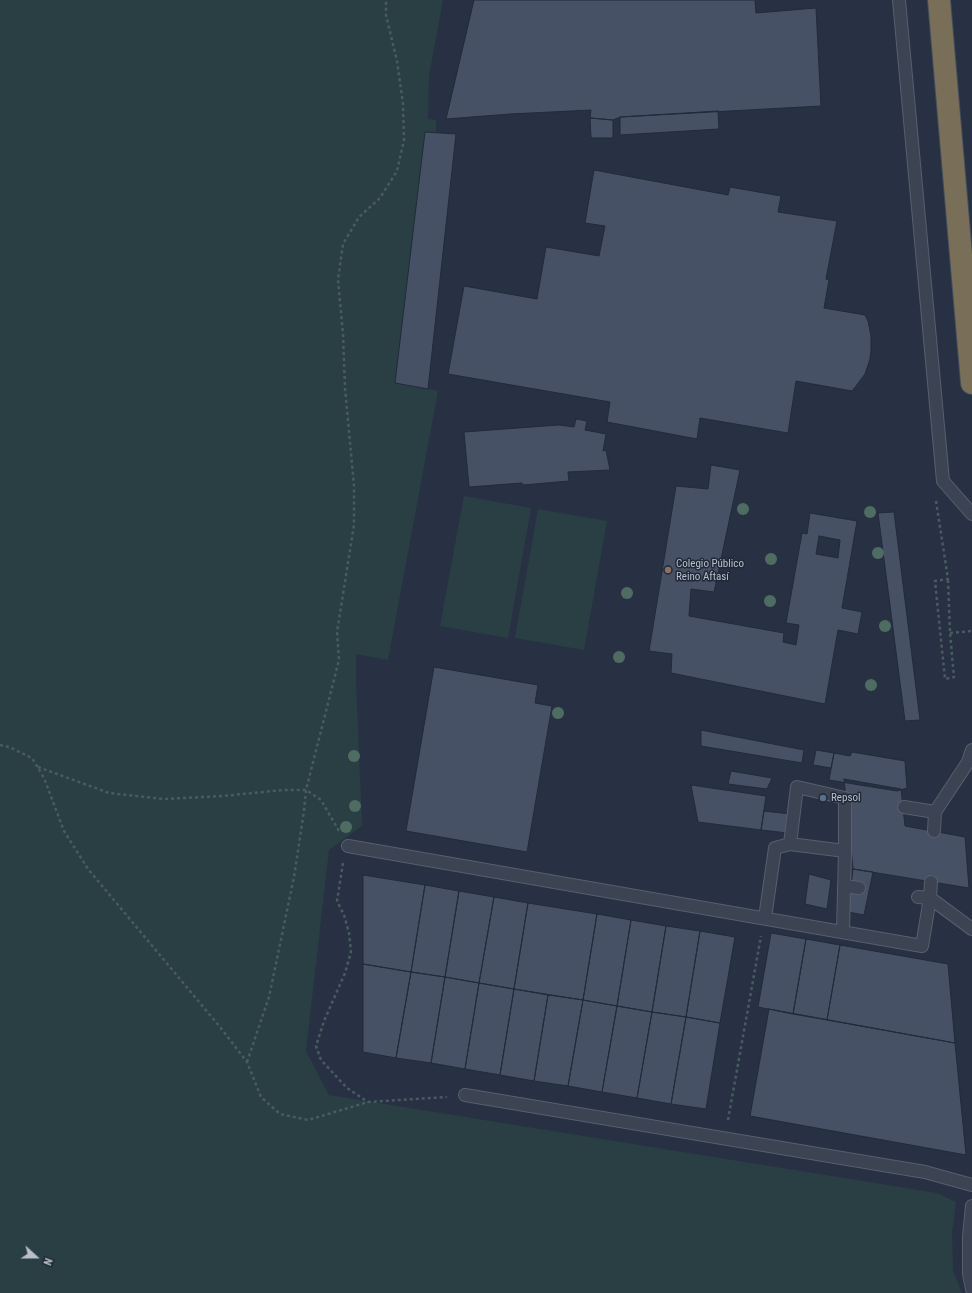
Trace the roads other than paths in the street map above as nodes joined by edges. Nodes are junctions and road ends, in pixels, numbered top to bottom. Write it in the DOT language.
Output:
graph roads {
  1 [pos="899,0"];
  2 [pos="939,0"];
  3 [pos="972,383"];
  4 [pos="972,514"];
  5 [pos="972,750"];
  6 [pos="904,807"];
  7 [pos="935,812"];
  8 [pos="934,831"];
  9 [pos="790,844"];
  10 [pos="348,846"];
  11 [pos="845,851"];
  12 [pos="931,882"];
  13 [pos="844,886"];
  14 [pos="859,888"];
  15 [pos="924,898"];
  16 [pos="765,918"];
  17 [pos="972,929"];
  18 [pos="843,932"];
  19 [pos="465,1096"];
  20 [pos="972,1185"];
  21 [pos="972,1206"];
  22 [pos="972,1289"];
  1 -- 4 [label="lane"];
  2 -- 3 [label="highway"];
  5 -- 7 [label="lane"];
  6 -- 7 [label="lane"];
  7 -- 8 [label="lane"];
  9 -- 11 [label="lane"];
  9 -- 11 [label="lane"];
  9 -- 16 [label="lane"];
  10 -- 16 [label="lane"];
  11 -- 13 [label="lane"];
  12 -- 15 [label="lane"];
  13 -- 14 [label="lane"];
  13 -- 18 [label="lane"];
  15 -- 17 [label="lane"];
  15 -- 18 [label="lane"];
  16 -- 18 [label="lane"];
  19 -- 20 [label="lane"];
  21 -- 22 [label="lane"];
}
